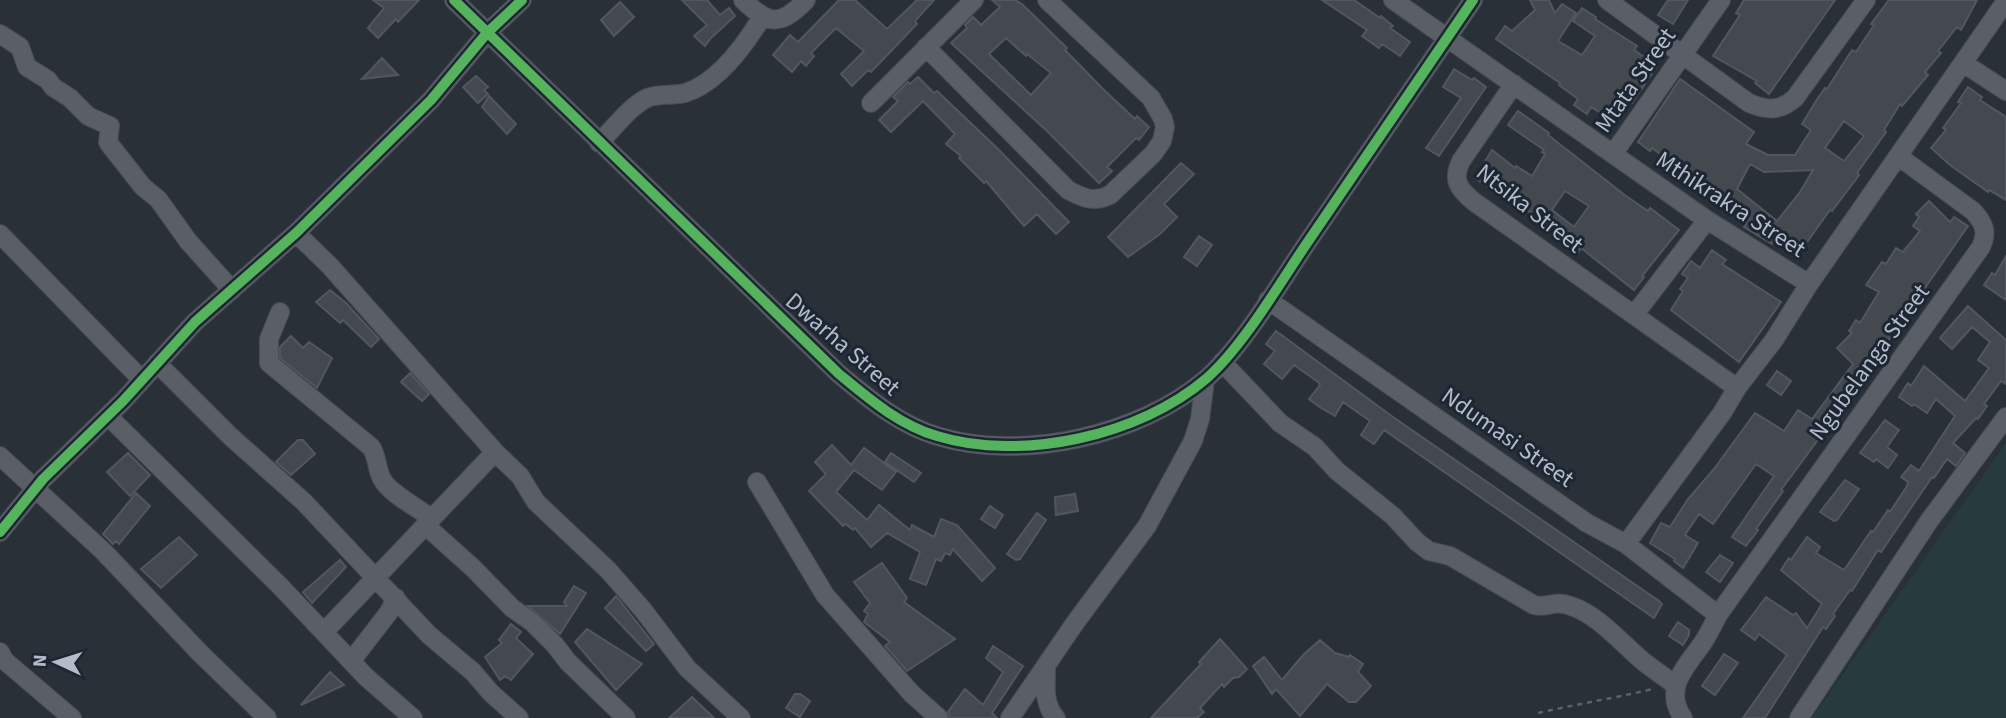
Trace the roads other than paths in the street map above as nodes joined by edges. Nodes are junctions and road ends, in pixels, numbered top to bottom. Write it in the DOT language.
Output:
graph roads {
  1 [pos="454,0"];
  2 [pos="522,0"];
  3 [pos="743,0"];
  4 [pos="806,0"];
  5 [pos="974,0"];
  6 [pos="1047,0"];
  7 [pos="1393,0"];
  8 [pos="1473,0"];
  9 [pos="1607,0"];
  10 [pos="1721,0"];
  11 [pos="1866,0"];
  12 [pos="2006,1"];
  13 [pos="762,17"];
  14 [pos="487,33"];
  15 [pos="0,34"];
  16 [pos="1447,39"];
  17 [pos="926,47"];
  18 [pos="1682,56"];
  19 [pos="1963,63"];
  20 [pos="1514,83"];
  21 [pos="2006,91"];
  22 [pos="871,103"];
  23 [pos="599,144"];
  24 [pos="1613,154"];
  25 [pos="1898,156"];
  26 [pos="1707,220"];
  27 [pos="296,233"];
  28 [pos="0,234"];
  29 [pos="1809,284"];
  30 [pos="232,290"];
  31 [pos="1268,300"];
  32 [pos="280,312"];
  33 [pos="1634,315"];
  34 [pos="1222,362"];
  35 [pos="157,363"];
  36 [pos="142,380"];
  37 [pos="1205,380"];
  38 [pos="1737,388"];
  39 [pos="108,416"];
  40 [pos="2006,417"];
  41 [pos="495,452"];
  42 [pos="0,456"];
  43 [pos="757,482"];
  44 [pos="35,489"];
  45 [pos="428,522"];
  46 [pos="0,532"];
  47 [pos="1626,544"];
  48 [pos="376,577"];
  49 [pos="396,598"];
  50 [pos="1718,615"];
  51 [pos="325,631"];
  52 [pos="0,653"];
  53 [pos="352,660"];
  54 [pos="1046,668"];
  55 [pos="1668,685"];
  56 [pos="72,718"];
  57 [pos="267,718"];
  58 [pos="413,718"];
  59 [pos="519,718"];
  60 [pos="626,718"];
  61 [pos="741,718"];
  62 [pos="939,718"];
  63 [pos="1010,718"];
  64 [pos="1056,718"];
  65 [pos="1683,718"];
  66 [pos="1799,718"];
  1 -- 14 [label="street, Dwarha Street"];
  2 -- 14 [label="street"];
  3 -- 13 [label="street"];
  4 -- 13 [label="street"];
  5 -- 17 [label="street"];
  6 -- 17 [label="street"];
  7 -- 16 [label="street, Mthikrakra Street"];
  8 -- 16 [label="street, Dwarha Street"];
  9 -- 18 [label="street"];
  10 -- 18 [label="street, Mtata Street"];
  11 -- 18 [label="street"];
  12 -- 19 [label="street, Mthikrakra Street"];
  13 -- 23 [label="street"];
  14 -- 23 [label="street, Dwarha Street"];
  14 -- 27 [label="street"];
  15 -- 30 [label="street"];
  16 -- 20 [label="street, Mthikrakra Street"];
  16 -- 31 [label="street, Dwarha Street"];
  17 -- 22 [label="street"];
  18 -- 24 [label="street, Mtata Street"];
  19 -- 21 [label="street"];
  19 -- 25 [label="street, Mthikrakra Street"];
  20 -- 24 [label="street, Mthikrakra Street"];
  20 -- 33 [label="street, Ntsika Street"];
  23 -- 37 [label="street, Dwarha Street"];
  24 -- 26 [label="street, Mthikrakra Street"];
  25 -- 29 [label="street, Mthikrakra Street"];
  25 -- 50 [label="street, Ngubelanga Street"];
  26 -- 29 [label="street, Mthikrakra Street"];
  26 -- 33 [label="street"];
  27 -- 30 [label="street"];
  27 -- 41 [label="street"];
  28 -- 36 [label="street"];
  29 -- 38 [label="street"];
  30 -- 35 [label="street"];
  31 -- 34 [label="street, Dwarha Street"];
  31 -- 47 [label="street, Ndumasi Street"];
  32 -- 45 [label="street"];
  33 -- 38 [label="street, Ntsika Street"];
  34 -- 37 [label="street, Dwarha Street"];
  34 -- 55 [label="street"];
  35 -- 36 [label="street"];
  35 -- 48 [label="street"];
  36 -- 39 [label="street"];
  37 -- 54 [label="street"];
  38 -- 47 [label="street"];
  39 -- 44 [label="street"];
  39 -- 51 [label="street"];
  40 -- 66 [label="street"];
  41 -- 45 [label="street"];
  41 -- 61 [label="street"];
  42 -- 44 [label="street"];
  43 -- 62 [label="street"];
  44 -- 46 [label="street"];
  44 -- 57 [label="street"];
  45 -- 48 [label="street"];
  45 -- 60 [label="street"];
  47 -- 50 [label="street, Ndumasi Street"];
  48 -- 49 [label="street"];
  48 -- 51 [label="street"];
  49 -- 53 [label="street"];
  49 -- 59 [label="street"];
  50 -- 55 [label="street"];
  51 -- 53 [label="street"];
  52 -- 56 [label="street"];
  53 -- 58 [label="street"];
  54 -- 63 [label="street"];
  54 -- 64 [label="street"];
  55 -- 65 [label="street"];
}
